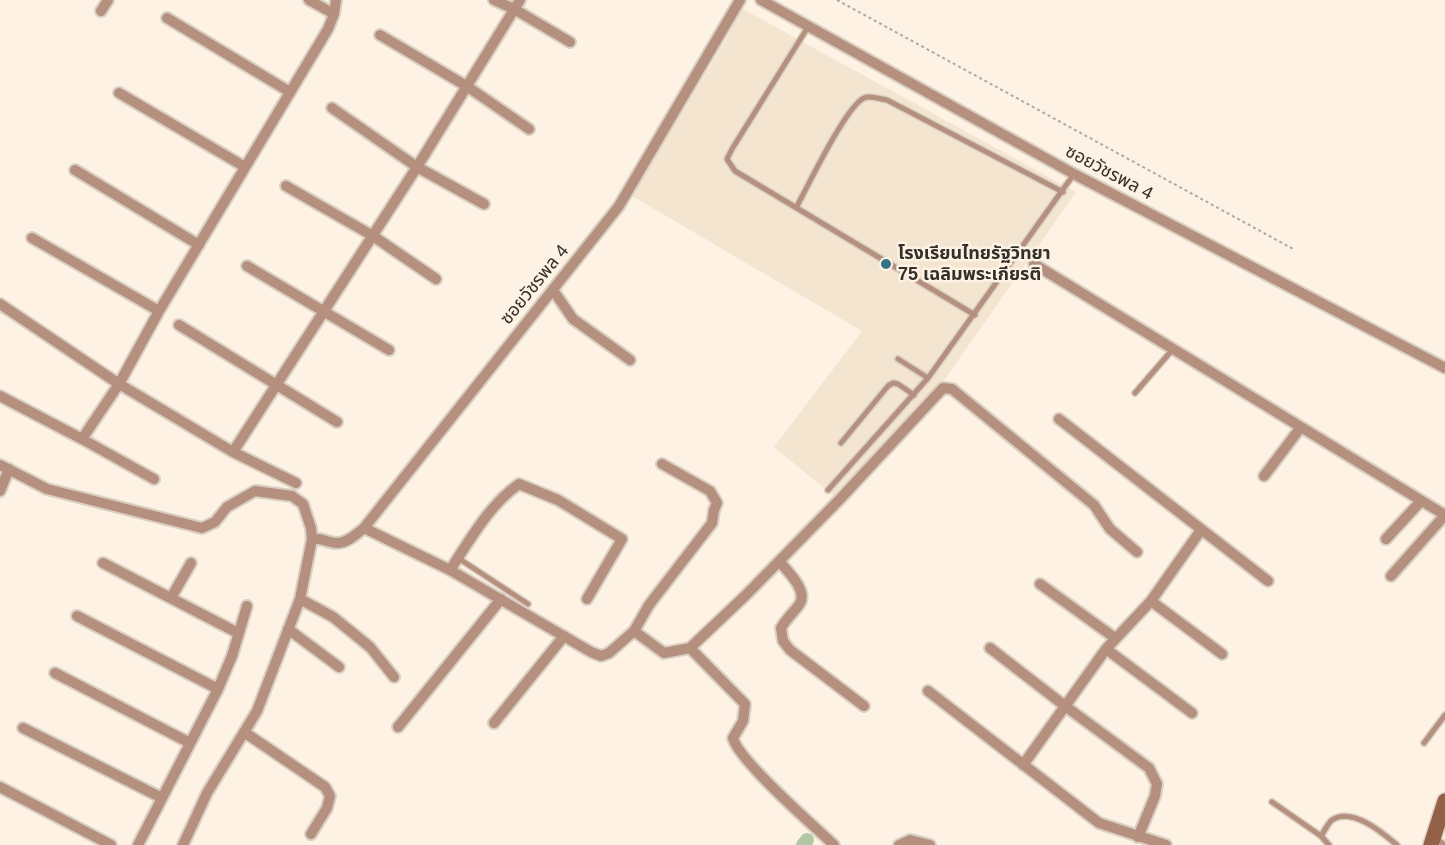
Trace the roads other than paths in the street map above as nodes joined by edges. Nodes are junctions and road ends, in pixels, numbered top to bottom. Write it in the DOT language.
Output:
graph roads {
  1 [pos="108,0"];
  2 [pos="309,0"];
  3 [pos="336,0"];
  4 [pos="494,0"];
  5 [pos="740,0"];
  6 [pos="761,0"];
  7 [pos="517,5"];
  8 [pos="101,11"];
  9 [pos="334,14"];
  10 [pos="167,18"];
  11 [pos="808,26"];
  12 [pos="380,35"];
  13 [pos="570,42"];
  14 [pos="468,87"];
  15 [pos="290,92"];
  16 [pos="119,93"];
  17 [pos="332,108"];
  18 [pos="529,129"];
  19 [pos="245,167"];
  20 [pos="417,167"];
  21 [pos="75,170"];
  22 [pos="1074,174"];
  23 [pos="286,186"];
  24 [pos="1063,192"];
  25 [pos="484,204"];
  26 [pos="797,206"];
  27 [pos="373,236"];
  28 [pos="32,238"];
  29 [pos="198,245"];
  30 [pos="1034,264"];
  31 [pos="247,266"];
  32 [pos="436,279"];
  33 [pos="553,290"];
  34 [pos="0,304"];
  35 [pos="159,311"];
  36 [pos="325,312"];
  37 [pos="975,315"];
  38 [pos="179,325"];
  39 [pos="1174,349"];
  40 [pos="389,350"];
  41 [pos="898,359"];
  42 [pos="630,360"];
  43 [pos="1445,368"];
  44 [pos="928,378"];
  45 [pos="119,384"];
  46 [pos="277,387"];
  47 [pos="1135,393"];
  48 [pos="914,395"];
  49 [pos="0,396"];
  50 [pos="1059,419"];
  51 [pos="337,422"];
  52 [pos="1301,427"];
  53 [pos="82,439"];
  54 [pos="841,443"];
  55 [pos="233,452"];
  56 [pos="662,464"];
  57 [pos="4,467"];
  58 [pos="1264,476"];
  59 [pos="154,479"];
  60 [pos="296,483"];
  61 [pos="828,490"];
  62 [pos="0,491"];
  63 [pos="1422,501"];
  64 [pos="364,528"];
  65 [pos="1202,530"];
  66 [pos="312,539"];
  67 [pos="1386,539"];
  68 [pos="1137,552"];
  69 [pos="458,558"];
  70 [pos="780,561"];
  71 [pos="103,563"];
  72 [pos="191,563"];
  73 [pos="450,570"];
  74 [pos="1391,576"];
  75 [pos="1268,581"];
  76 [pos="1040,584"];
  77 [pos="171,598"];
  78 [pos="300,599"];
  79 [pos="501,599"];
  80 [pos="587,599"];
  81 [pos="1151,601"];
  82 [pos="528,604"];
  83 [pos="247,606"];
  84 [pos="77,616"];
  85 [pos="288,630"];
  86 [pos="634,631"];
  87 [pos="238,633"];
  88 [pos="564,636"];
  89 [pos="1115,638"];
  90 [pos="690,648"];
  91 [pos="990,648"];
  92 [pos="1107,649"];
  93 [pos="1222,654"];
  94 [pos="339,667"];
  95 [pos="55,674"];
  96 [pos="394,677"];
  97 [pos="218,689"];
  98 [pos="928,691"];
  99 [pos="864,706"];
  100 [pos="1065,706"];
  101 [pos="1192,713"];
  102 [pos="1445,715"];
  103 [pos="494,723"];
  104 [pos="398,727"];
  105 [pos="23,728"];
  106 [pos="244,732"];
  107 [pos="190,743"];
  108 [pos="1424,743"];
  109 [pos="1023,765"];
  110 [pos="0,787"];
  111 [pos="162,798"];
  112 [pos="1445,801"];
  113 [pos="1272,802"];
  114 [pos="311,834"];
  115 [pos="1321,836"];
  116 [pos="1138,837"];
  117 [pos="1436,842"];
  118 [pos="111,845"];
  119 [pos="138,845"];
  120 [pos="183,845"];
  121 [pos="834,845"];
  122 [pos="899,845"];
  123 [pos="930,845"];
  124 [pos="1166,845"];
  125 [pos="1329,845"];
  126 [pos="1397,845"];
  1 -- 8 [label="street"];
  2 -- 9 [label="street"];
  3 -- 9 [label="street"];
  4 -- 7 [label="street"];
  5 -- 33 [label="street, ซอยวัชรพล 4"];
  6 -- 11 [label="street, ซอยวัชรพล 4"];
  7 -- 13 [label="street"];
  7 -- 14 [label="street"];
  9 -- 15 [label="street"];
  10 -- 15 [label="street"];
  11 -- 22 [label="street, ซอยวัชรพล 4"];
  11 -- 26 [label="lane"];
  12 -- 14 [label="street"];
  14 -- 18 [label="street"];
  14 -- 20 [label="street"];
  15 -- 19 [label="street"];
  16 -- 19 [label="street"];
  17 -- 20 [label="street"];
  19 -- 29 [label="street"];
  20 -- 25 [label="street"];
  20 -- 27 [label="street"];
  21 -- 29 [label="street"];
  22 -- 24 [label="lane"];
  22 -- 43 [label="street, ซอยวัชรพล 4"];
  23 -- 27 [label="street"];
  24 -- 26 [label="lane"];
  24 -- 37 [label="lane"];
  26 -- 37 [label="lane"];
  27 -- 32 [label="street"];
  27 -- 36 [label="street"];
  28 -- 35 [label="street"];
  29 -- 35 [label="street"];
  30 -- 39 [label="street"];
  31 -- 36 [label="street"];
  33 -- 42 [label="street"];
  33 -- 64 [label="street, ซอยวัชรพล 4"];
  34 -- 45 [label="street"];
  35 -- 45 [label="street"];
  36 -- 40 [label="street"];
  36 -- 46 [label="street"];
  37 -- 44 [label="lane"];
  38 -- 46 [label="street"];
  39 -- 47 [label="lane"];
  39 -- 52 [label="street"];
  41 -- 44 [label="lane"];
  44 -- 48 [label="lane"];
  45 -- 53 [label="street"];
  45 -- 55 [label="street"];
  46 -- 51 [label="street"];
  46 -- 55 [label="street"];
  48 -- 54 [label="lane"];
  48 -- 61 [label="lane"];
  49 -- 53 [label="street"];
  50 -- 65 [label="street"];
  52 -- 58 [label="street"];
  52 -- 63 [label="street"];
  53 -- 59 [label="street"];
  55 -- 60 [label="street"];
  56 -- 86 [label="street"];
  57 -- 62 [label="street"];
  57 -- 66 [label="street"];
  63 -- 67 [label="street"];
  63 -- 74 [label="street"];
  64 -- 66 [label="street, ซอยวัชรพล 4"];
  64 -- 73 [label="street"];
  65 -- 75 [label="street"];
  65 -- 81 [label="street"];
  66 -- 78 [label="street"];
  68 -- 70 [label="street"];
  69 -- 73 [label="street"];
  69 -- 80 [label="street"];
  69 -- 82 [label="lane"];
  70 -- 90 [label="street"];
  70 -- 99 [label="street"];
  71 -- 77 [label="street"];
  72 -- 77 [label="street"];
  73 -- 79 [label="street"];
  76 -- 89 [label="street"];
  77 -- 87 [label="street"];
  78 -- 85 [label="street"];
  78 -- 96 [label="street"];
  79 -- 88 [label="street"];
  79 -- 104 [label="street"];
  81 -- 89 [label="street"];
  81 -- 93 [label="street"];
  83 -- 87 [label="street"];
  84 -- 97 [label="street"];
  85 -- 94 [label="street"];
  85 -- 106 [label="street"];
  86 -- 88 [label="street"];
  86 -- 90 [label="street"];
  87 -- 97 [label="street"];
  88 -- 103 [label="street"];
  89 -- 92 [label="street"];
  90 -- 121 [label="street"];
  91 -- 100 [label="street"];
  92 -- 100 [label="street"];
  92 -- 101 [label="street"];
  95 -- 107 [label="street"];
  97 -- 107 [label="street"];
  98 -- 109 [label="street"];
  100 -- 109 [label="street"];
  100 -- 116 [label="street"];
  102 -- 108 [label="lane"];
  105 -- 111 [label="street"];
  106 -- 114 [label="street"];
  106 -- 120 [label="street"];
  107 -- 111 [label="street"];
  109 -- 116 [label="street"];
  110 -- 118 [label="street"];
  111 -- 119 [label="street"];
  112 -- 117 [label="street"];
  113 -- 115 [label="lane"];
  115 -- 125 [label="lane"];
  115 -- 126 [label="lane"];
  116 -- 124 [label="street"];
  122 -- 123 [label="street"];
}
